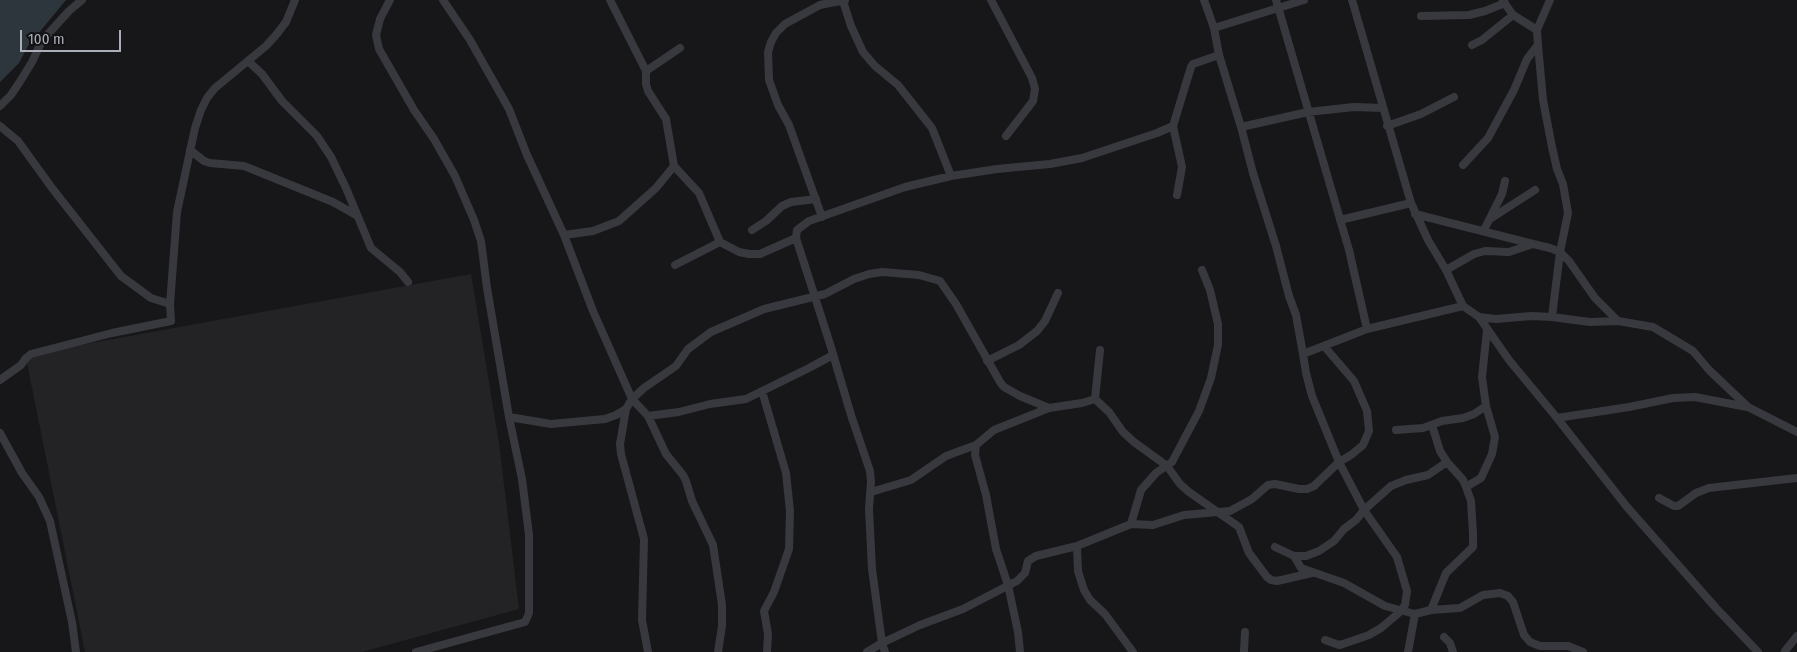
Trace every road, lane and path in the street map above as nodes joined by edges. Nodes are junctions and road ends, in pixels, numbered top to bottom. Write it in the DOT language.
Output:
graph roads {
  1 [pos="82,0"];
  2 [pos="295,0"];
  3 [pos="390,0"];
  4 [pos="443,0"];
  5 [pos="610,0"];
  6 [pos="844,0"];
  7 [pos="991,0"];
  8 [pos="1204,0"];
  9 [pos="1304,0"];
  10 [pos="1352,0"];
  11 [pos="1550,0"];
  12 [pos="1504,1"];
  13 [pos="1277,4"];
  14 [pos="1513,15"];
  15 [pos="1421,16"];
  16 [pos="1214,28"];
  17 [pos="1537,30"];
  18 [pos="1472,45"];
  19 [pos="1538,45"];
  20 [pos="680,48"];
  21 [pos="1219,55"];
  22 [pos="248,61"];
  23 [pos="646,71"];
  24 [pos="1454,97"];
  25 [pos="0,106"];
  26 [pos="1382,108"];
  27 [pos="1308,112"];
  28 [pos="0,126"];
  29 [pos="1173,126"];
  30 [pos="1388,126"];
  31 [pos="1242,128"];
  32 [pos="1006,136"];
  33 [pos="190,150"];
  34 [pos="1463,165"];
  35 [pos="674,166"];
  36 [pos="951,176"];
  37 [pos="1505,181"];
  38 [pos="1535,190"];
  39 [pos="1177,195"];
  40 [pos="816,200"];
  41 [pos="1411,203"];
  42 [pos="1415,214"];
  43 [pos="356,215"];
  44 [pos="822,217"];
  45 [pos="1490,219"];
  46 [pos="1340,220"];
  47 [pos="752,230"];
  48 [pos="1484,230"];
  49 [pos="564,236"];
  50 [pos="796,238"];
  51 [pos="720,242"];
  52 [pos="1533,244"];
  53 [pos="1560,252"];
  54 [pos="675,265"];
  55 [pos="1202,270"];
  56 [pos="1446,270"];
  57 [pos="408,282"];
  58 [pos="1058,294"];
  59 [pos="814,297"];
  60 [pos="170,304"];
  61 [pos="1464,306"];
  62 [pos="1479,317"];
  63 [pos="1552,317"];
  64 [pos="1618,321"];
  65 [pos="1367,329"];
  66 [pos="1488,330"];
  67 [pos="1324,346"];
  68 [pos="1100,350"];
  69 [pos="1303,354"];
  70 [pos="833,355"];
  71 [pos="987,361"];
  72 [pos="0,380"];
  73 [pos="762,391"];
  74 [pos="632,399"];
  75 [pos="1095,399"];
  76 [pos="1486,406"];
  77 [pos="1748,407"];
  78 [pos="1049,408"];
  79 [pos="626,410"];
  80 [pos="648,416"];
  81 [pos="509,417"];
  82 [pos="1557,418"];
  83 [pos="1432,425"];
  84 [pos="1396,430"];
  85 [pos="1797,432"];
  86 [pos="0,433"];
  87 [pos="976,445"];
  88 [pos="1338,462"];
  89 [pos="1447,462"];
  90 [pos="1167,466"];
  91 [pos="1797,478"];
  92 [pos="1466,488"];
  93 [pos="871,492"];
  94 [pos="1659,498"];
  95 [pos="1364,510"];
  96 [pos="1218,511"];
  97 [pos="1131,524"];
  98 [pos="1077,546"];
  99 [pos="1275,547"];
  100 [pos="1294,556"];
  101 [pos="1312,573"];
  102 [pos="1008,585"];
  103 [pos="1431,610"];
  104 [pos="1401,611"];
  105 [pos="1416,614"];
  106 [pos="1245,632"];
  107 [pos="1797,636"];
  108 [pos="1444,637"];
  109 [pos="1325,640"];
  110 [pos="882,642"];
  111 [pos="1539,649"];
  112 [pos="436,650"];
  113 [pos="1785,651"];
  114 [pos="76,652"];
  115 [pos="416,652"];
  116 [pos="648,652"];
  117 [pos="718,652"];
  118 [pos="767,652"];
  119 [pos="867,652"];
  120 [pos="886,652"];
  121 [pos="1020,652"];
  122 [pos="1133,652"];
  123 [pos="1244,652"];
  124 [pos="1408,652"];
  125 [pos="1453,652"];
  126 [pos="1582,652"];
  127 [pos="1758,652"];
  1 -- 25 [label="street"];
  2 -- 22 [label="street"];
  3 -- 81 [label="street"];
  4 -- 49 [label="street"];
  5 -- 23 [label="street"];
  6 -- 36 [label="street"];
  6 -- 40 [label="street"];
  7 -- 32 [label="street"];
  8 -- 16 [label="street"];
  9 -- 13 [label="street"];
  10 -- 26 [label="street"];
  11 -- 17 [label="street"];
  12 -- 14 [label="street"];
  12 -- 15 [label="street"];
  13 -- 16 [label="street"];
  13 -- 27 [label="street"];
  14 -- 17 [label="street"];
  14 -- 18 [label="street"];
  16 -- 21 [label="street"];
  17 -- 19 [label="street"];
  19 -- 34 [label="street"];
  19 -- 53 [label="street"];
  20 -- 23 [label="street"];
  21 -- 29 [label="street"];
  21 -- 31 [label="street"];
  22 -- 33 [label="street"];
  22 -- 43 [label="street"];
  23 -- 35 [label="street"];
  24 -- 30 [label="street"];
  26 -- 27 [label="street"];
  26 -- 30 [label="street"];
  27 -- 31 [label="street"];
  27 -- 46 [label="street"];
  28 -- 60 [label="street"];
  29 -- 36 [label="street"];
  29 -- 39 [label="street"];
  30 -- 41 [label="street"];
  31 -- 69 [label="street"];
  33 -- 43 [label="street"];
  33 -- 60 [label="street"];
  35 -- 49 [label="street"];
  35 -- 51 [label="street"];
  36 -- 44 [label="street"];
  37 -- 45 [label="street"];
  38 -- 45 [label="street"];
  40 -- 44 [label="street"];
  40 -- 47 [label="street"];
  41 -- 42 [label="street"];
  41 -- 46 [label="street"];
  42 -- 48 [label="street"];
  42 -- 56 [label="street"];
  43 -- 57 [label="street"];
  44 -- 50 [label="street"];
  45 -- 48 [label="street"];
  46 -- 65 [label="street"];
  48 -- 52 [label="street"];
  49 -- 74 [label="street"];
  50 -- 51 [label="street"];
  50 -- 59 [label="street"];
  51 -- 54 [label="street"];
  52 -- 53 [label="street"];
  52 -- 56 [label="street"];
  53 -- 63 [label="street"];
  53 -- 64 [label="street"];
  55 -- 90 [label="street"];
  56 -- 61 [label="street"];
  58 -- 71 [label="street"];
  59 -- 70 [label="street"];
  59 -- 71 [label="street"];
  59 -- 74 [label="street"];
  60 -- 72 [label="street"];
  61 -- 62 [label="street"];
  61 -- 65 [label="street"];
  62 -- 63 [label="street"];
  62 -- 66 [label="street"];
  63 -- 64 [label="street"];
  64 -- 77 [label="street"];
  65 -- 67 [label="street"];
  66 -- 76 [label="street"];
  66 -- 82 [label="street"];
  67 -- 69 [label="street"];
  67 -- 88 [label="street"];
  68 -- 75 [label="street"];
  69 -- 88 [label="street"];
  70 -- 73 [label="street"];
  70 -- 93 [label="street"];
  71 -- 78 [label="street"];
  73 -- 80 [label="street"];
  73 -- 118 [label="street"];
  74 -- 79 [label="street"];
  74 -- 80 [label="street"];
  75 -- 78 [label="street"];
  75 -- 90 [label="street"];
  76 -- 83 [label="street"];
  76 -- 92 [label="street"];
  77 -- 82 [label="street"];
  77 -- 85 [label="street"];
  78 -- 87 [label="street"];
  79 -- 81 [label="street"];
  79 -- 116 [label="street"];
  80 -- 117 [label="street"];
  81 -- 112 [label="street"];
  82 -- 127 [label="street"];
  83 -- 84 [label="street"];
  83 -- 89 [label="street"];
  86 -- 114 [label="street"];
  87 -- 93 [label="street"];
  87 -- 102 [label="street"];
  88 -- 95 [label="street"];
  88 -- 96 [label="street"];
  89 -- 92 [label="street"];
  89 -- 95 [label="street"];
  90 -- 96 [label="street"];
  90 -- 97 [label="street"];
  91 -- 94 [label="street"];
  92 -- 103 [label="street"];
  93 -- 110 [label="street"];
  95 -- 100 [label="street"];
  95 -- 104 [label="street"];
  96 -- 97 [label="street"];
  96 -- 101 [label="street"];
  97 -- 98 [label="street"];
  98 -- 102 [label="street"];
  98 -- 122 [label="street"];
  99 -- 100 [label="street"];
  100 -- 101 [label="street"];
  101 -- 104 [label="street"];
  102 -- 110 [label="street"];
  102 -- 121 [label="street"];
  103 -- 105 [label="street"];
  103 -- 111 [label="street"];
  104 -- 105 [label="street"];
  104 -- 109 [label="street"];
  105 -- 124 [label="street"];
  106 -- 123 [label="street"];
  107 -- 113 [label="street"];
  108 -- 125 [label="street"];
  110 -- 119 [label="street"];
  110 -- 120 [label="street"];
  111 -- 126 [label="street"];
  112 -- 115 [label="street"];
}
